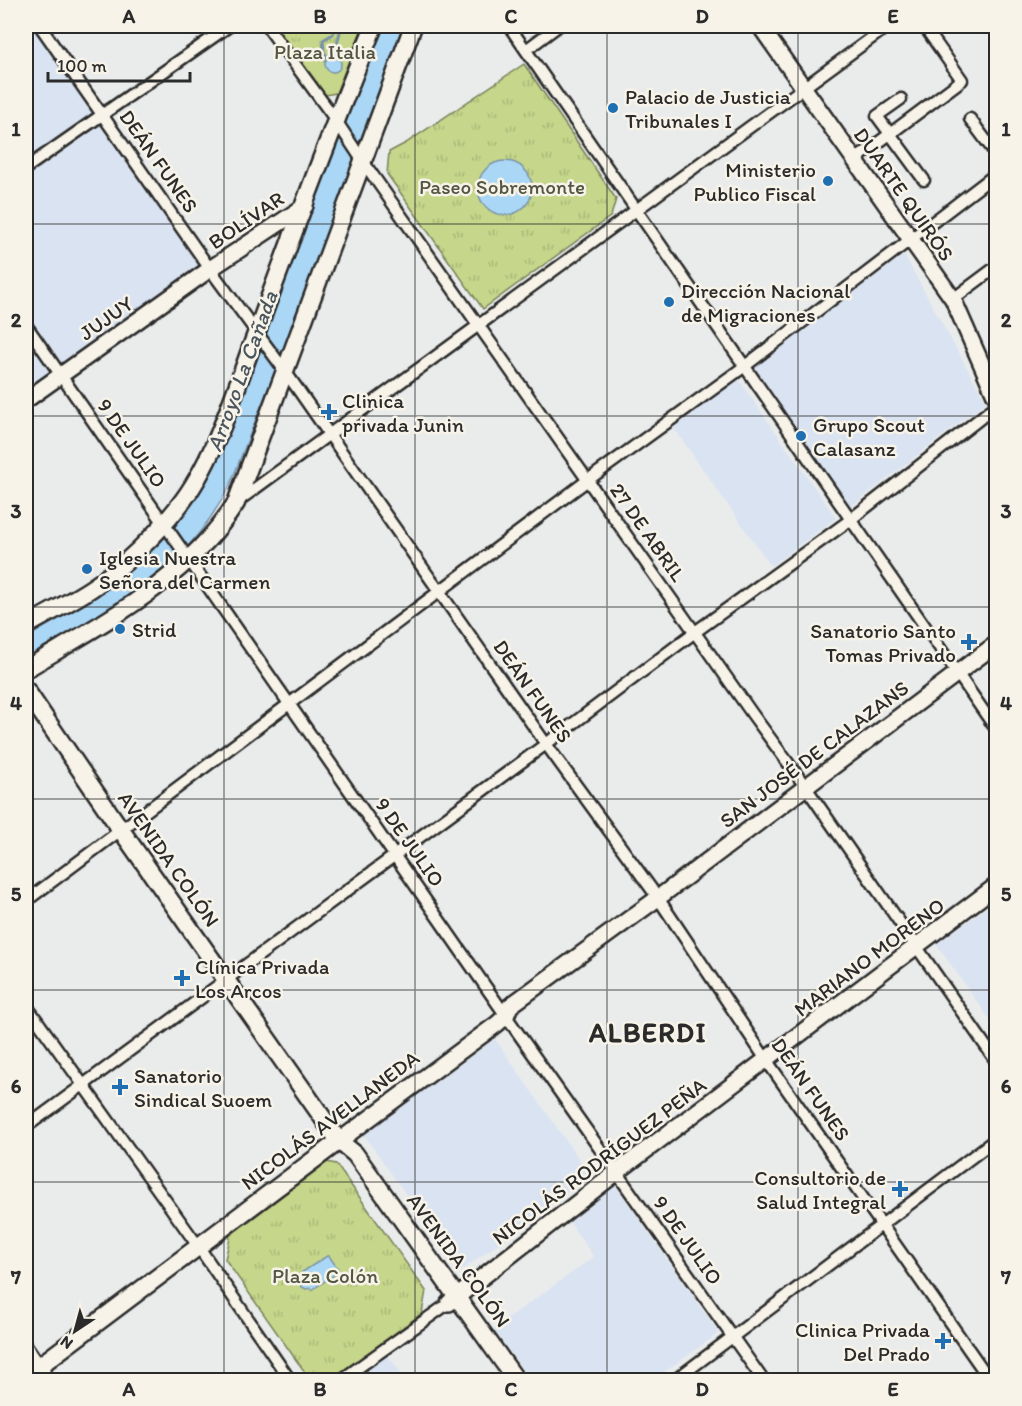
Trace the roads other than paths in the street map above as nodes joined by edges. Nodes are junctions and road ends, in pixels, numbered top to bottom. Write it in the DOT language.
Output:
graph roads {
  1 [pos="40,26"];
  2 [pos="229,26"];
  3 [pos="267,26"];
  4 [pos="374,26"];
  5 [pos="413,26"];
  6 [pos="509,26"];
  7 [pos="558,26"];
  8 [pos="760,26"];
  9 [pos="888,26"];
  10 [pos="924,26"];
  11 [pos="526,50"];
  12 [pos="804,87"];
  13 [pos="901,99"];
  14 [pos="102,115"];
  15 [pos="335,119"];
  16 [pos="970,119"];
  17 [pos="890,133"];
  18 [pos="996,154"];
  19 [pos="362,160"];
  20 [pos="855,160"];
  21 [pos="26,168"];
  22 [pos="996,174"];
  23 [pos="924,180"];
  24 [pos="305,206"];
  25 [pos="636,209"];
  26 [pos="910,239"];
  27 [pos="996,267"];
  28 [pos="210,269"];
  29 [pos="953,299"];
  30 [pos="26,325"];
  31 [pos="478,325"];
  32 [pos="257,331"];
  33 [pos="745,366"];
  34 [pos="285,370"];
  35 [pos="60,375"];
  36 [pos="996,397"];
  37 [pos="26,400"];
  38 [pos="996,406"];
  39 [pos="330,434"];
  40 [pos="588,480"];
  41 [pos="236,503"];
  42 [pos="850,520"];
  43 [pos="164,524"];
  44 [pos="189,560"];
  45 [pos="439,591"];
  46 [pos="26,626"];
  47 [pos="695,632"];
  48 [pos="996,644"];
  49 [pos="26,669"];
  50 [pos="958,673"];
  51 [pos="26,690"];
  52 [pos="289,704"];
  53 [pos="996,729"];
  54 [pos="546,744"];
  55 [pos="805,786"];
  56 [pos="121,830"];
  57 [pos="395,855"];
  58 [pos="996,886"];
  59 [pos="658,898"];
  60 [pos="26,901"];
  61 [pos="916,947"];
  62 [pos="226,980"];
  63 [pos="26,1005"];
  64 [pos="506,1016"];
  65 [pos="767,1061"];
  66 [pos="996,1061"];
  67 [pos="82,1086"];
  68 [pos="26,1127"];
  69 [pos="996,1139"];
  70 [pos="339,1141"];
  71 [pos="617,1172"];
  72 [pos="881,1225"];
  73 [pos="198,1246"];
  74 [pos="453,1300"];
  75 [pos="733,1338"];
  76 [pos="26,1345"];
  77 [pos="39,1365"];
  78 [pos="26,1376"];
  79 [pos="50,1380"];
  80 [pos="290,1380"];
  81 [pos="341,1380"];
  82 [pos="502,1380"];
  83 [pos="516,1380"];
  84 [pos="675,1380"];
  85 [pos="762,1380"];
  86 [pos="990,1380"];
  1 -- 14 [label="street, DEÁN FUNES"];
  2 -- 14 [label="street"];
  3 -- 15 [label="street, 27 DE ABRIL"];
  4 -- 15 [label="main road"];
  5 -- 19 [label="main road"];
  6 -- 11 [label="street"];
  7 -- 11 [label="street"];
  8 -- 12 [label="street, DUARTE QUIRÓS"];
  9 -- 12 [label="street"];
  10 -- 17 [label="street"];
  11 -- 25 [label="street"];
  12 -- 20 [label="street, DUARTE QUIRÓS"];
  12 -- 25 [label="street"];
  13 -- 17 [label="street"];
  14 -- 21 [label="street"];
  14 -- 28 [label="street, DEÁN FUNES"];
  15 -- 19 [label="street, 27 DE ABRIL"];
  15 -- 24 [label="main road"];
  16 -- 18 [label="street"];
  17 -- 20 [label="street"];
  17 -- 23 [label="street"];
  19 -- 31 [label="street, 27 DE ABRIL"];
  19 -- 34 [label="main road"];
  20 -- 26 [label="street, DUARTE QUIRÓS"];
  22 -- 26 [label="street"];
  24 -- 28 [label="street, BOLÍVAR"];
  24 -- 32 [label="main road"];
  25 -- 31 [label="street"];
  25 -- 33 [label="street"];
  26 -- 29 [label="street, DUARTE QUIRÓS"];
  26 -- 33 [label="street"];
  27 -- 29 [label="street"];
  28 -- 32 [label="street, DEÁN FUNES"];
  28 -- 35 [label="street, JUJUY"];
  29 -- 36 [label="street, DUARTE QUIRÓS"];
  30 -- 35 [label="street, 9 DE JULIO"];
  31 -- 39 [label="street"];
  31 -- 40 [label="street, 27 DE ABRIL"];
  32 -- 34 [label="street, DEÁN FUNES"];
  32 -- 43 [label="main road"];
  33 -- 40 [label="street"];
  33 -- 42 [label="street"];
  34 -- 39 [label="street, DEÁN FUNES"];
  34 -- 41 [label="main road"];
  35 -- 37 [label="street, JUJUY"];
  35 -- 43 [label="street, 9 DE JULIO"];
  38 -- 42 [label="street"];
  39 -- 41 [label="street"];
  39 -- 45 [label="street, DEÁN FUNES"];
  40 -- 45 [label="street"];
  40 -- 47 [label="street, 27 DE ABRIL"];
  41 -- 44 [label="main road"];
  42 -- 47 [label="street"];
  42 -- 50 [label="street"];
  43 -- 44 [label="street, 9 DE JULIO"];
  43 -- 46 [label="main road"];
  44 -- 49 [label="main road"];
  44 -- 52 [label="street, 9 DE JULIO"];
  45 -- 52 [label="street"];
  45 -- 54 [label="street, DEÁN FUNES"];
  47 -- 54 [label="street"];
  47 -- 55 [label="street, 27 DE ABRIL"];
  48 -- 50 [label="street, SAN JOSÉ DE CALAZANS"];
  50 -- 53 [label="street"];
  50 -- 55 [label="street, SAN JOSÉ DE CALAZANS"];
  51 -- 56 [label="main road, AVENIDA COLÓN"];
  52 -- 56 [label="street"];
  52 -- 57 [label="street, 9 DE JULIO"];
  54 -- 57 [label="street"];
  54 -- 59 [label="street, DEÁN FUNES"];
  55 -- 59 [label="street, SAN JOSÉ DE CALAZANS"];
  55 -- 61 [label="street, 27 DE ABRIL"];
  56 -- 60 [label="street"];
  56 -- 62 [label="main road, AVENIDA COLÓN"];
  57 -- 62 [label="street"];
  57 -- 64 [label="street, 9 DE JULIO"];
  58 -- 61 [label="street, MARIANO MORENO"];
  59 -- 64 [label="street, NICOLÁS AVELLANEDA"];
  59 -- 65 [label="street, DEÁN FUNES"];
  61 -- 65 [label="street, MARIANO MORENO"];
  61 -- 66 [label="street, 27 DE ABRIL"];
  62 -- 67 [label="street"];
  62 -- 70 [label="main road, AVENIDA COLÓN"];
  63 -- 67 [label="street"];
  64 -- 70 [label="street, NICOLÁS AVELLANEDA"];
  64 -- 71 [label="street, 9 DE JULIO"];
  65 -- 71 [label="street, NICOLÁS RODRÍGUEZ PEÑA"];
  65 -- 72 [label="street, DEÁN FUNES"];
  67 -- 68 [label="street"];
  67 -- 73 [label="street"];
  69 -- 72 [label="street"];
  70 -- 73 [label="main road, NICOLÁS AVELLANEDA"];
  70 -- 74 [label="main road, AVENIDA COLÓN"];
  71 -- 74 [label="street, NICOLÁS RODRÍGUEZ PEÑA"];
  71 -- 75 [label="street, 9 DE JULIO"];
  72 -- 75 [label="street"];
  72 -- 86 [label="street, DEÁN FUNES"];
  73 -- 77 [label="main road, NICOLÁS AVELLANEDA"];
  73 -- 80 [label="street"];
  74 -- 81 [label="street, NICOLÁS RODRÍGUEZ PEÑA"];
  74 -- 82 [label="main road, AVENIDA COLÓN"];
  74 -- 83 [label="main road, AVENIDA COLÓN"];
  75 -- 84 [label="street"];
  75 -- 85 [label="street, 9 DE JULIO"];
  76 -- 77 [label="street"];
  77 -- 78 [label="main road, NICOLÁS AVELLANEDA"];
  77 -- 79 [label="street"];
}
